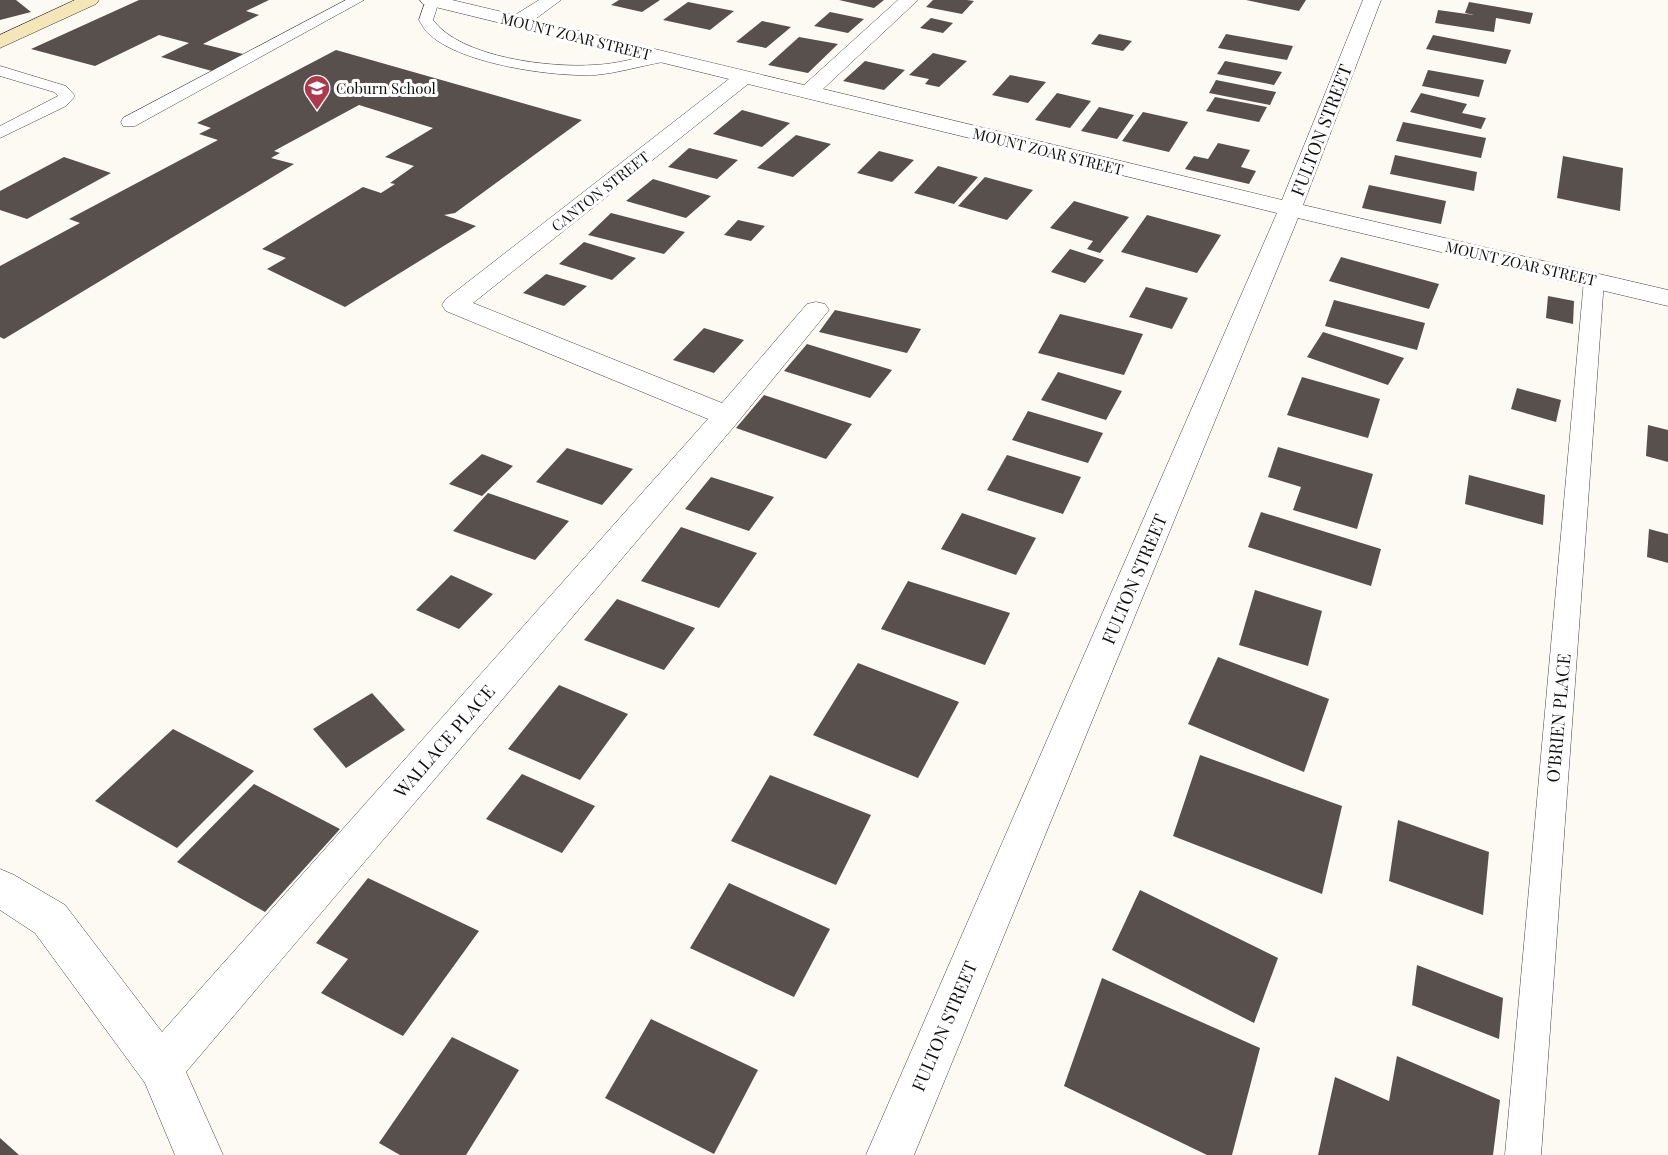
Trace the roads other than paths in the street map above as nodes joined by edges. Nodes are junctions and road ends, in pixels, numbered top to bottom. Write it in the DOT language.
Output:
graph roads {
  1 [pos="90,0"];
  2 [pos="357,0"];
  3 [pos="430,0"];
  4 [pos="552,0"];
  5 [pos="909,0"];
  6 [pos="1372,0"];
  7 [pos="518,22"];
  8 [pos="0,42"];
  9 [pos="663,57"];
  10 [pos="0,71"];
  11 [pos="745,76"];
  12 [pos="807,93"];
  13 [pos="129,122"];
  14 [pos="0,133"];
  15 [pos="1290,210"];
  16 [pos="1594,280"];
  17 [pos="1668,298"];
  18 [pos="816,310"];
  19 [pos="727,416"];
  20 [pos="0,888"];
  21 [pos="162,1067"];
  22 [pos="199,1155"];
  23 [pos="890,1155"];
  24 [pos="1523,1155"];
  1 -- 8 [label="main road"];
  2 -- 13 [label="lane"];
  3 -- 7 [label="street, MOUNT ZOAR STREET"];
  3 -- 9 [label="lane"];
  4 -- 7 [label="street"];
  5 -- 12 [label="street"];
  6 -- 15 [label="street, FULTON STREET"];
  7 -- 9 [label="street, MOUNT ZOAR STREET"];
  9 -- 11 [label="street, MOUNT ZOAR STREET"];
  10 -- 14 [label="lane"];
  11 -- 12 [label="street, MOUNT ZOAR STREET"];
  11 -- 19 [label="street, CANTON STREET"];
  12 -- 15 [label="street, MOUNT ZOAR STREET"];
  15 -- 16 [label="street, MOUNT ZOAR STREET"];
  15 -- 23 [label="street, FULTON STREET"];
  16 -- 17 [label="street, MOUNT ZOAR STREET"];
  16 -- 24 [label="lane, O'BRIEN PLACE"];
  18 -- 19 [label="street, WALLACE PLACE"];
  19 -- 21 [label="street, WALLACE PLACE"];
  20 -- 21 [label="street"];
  21 -- 22 [label="street"];
}
